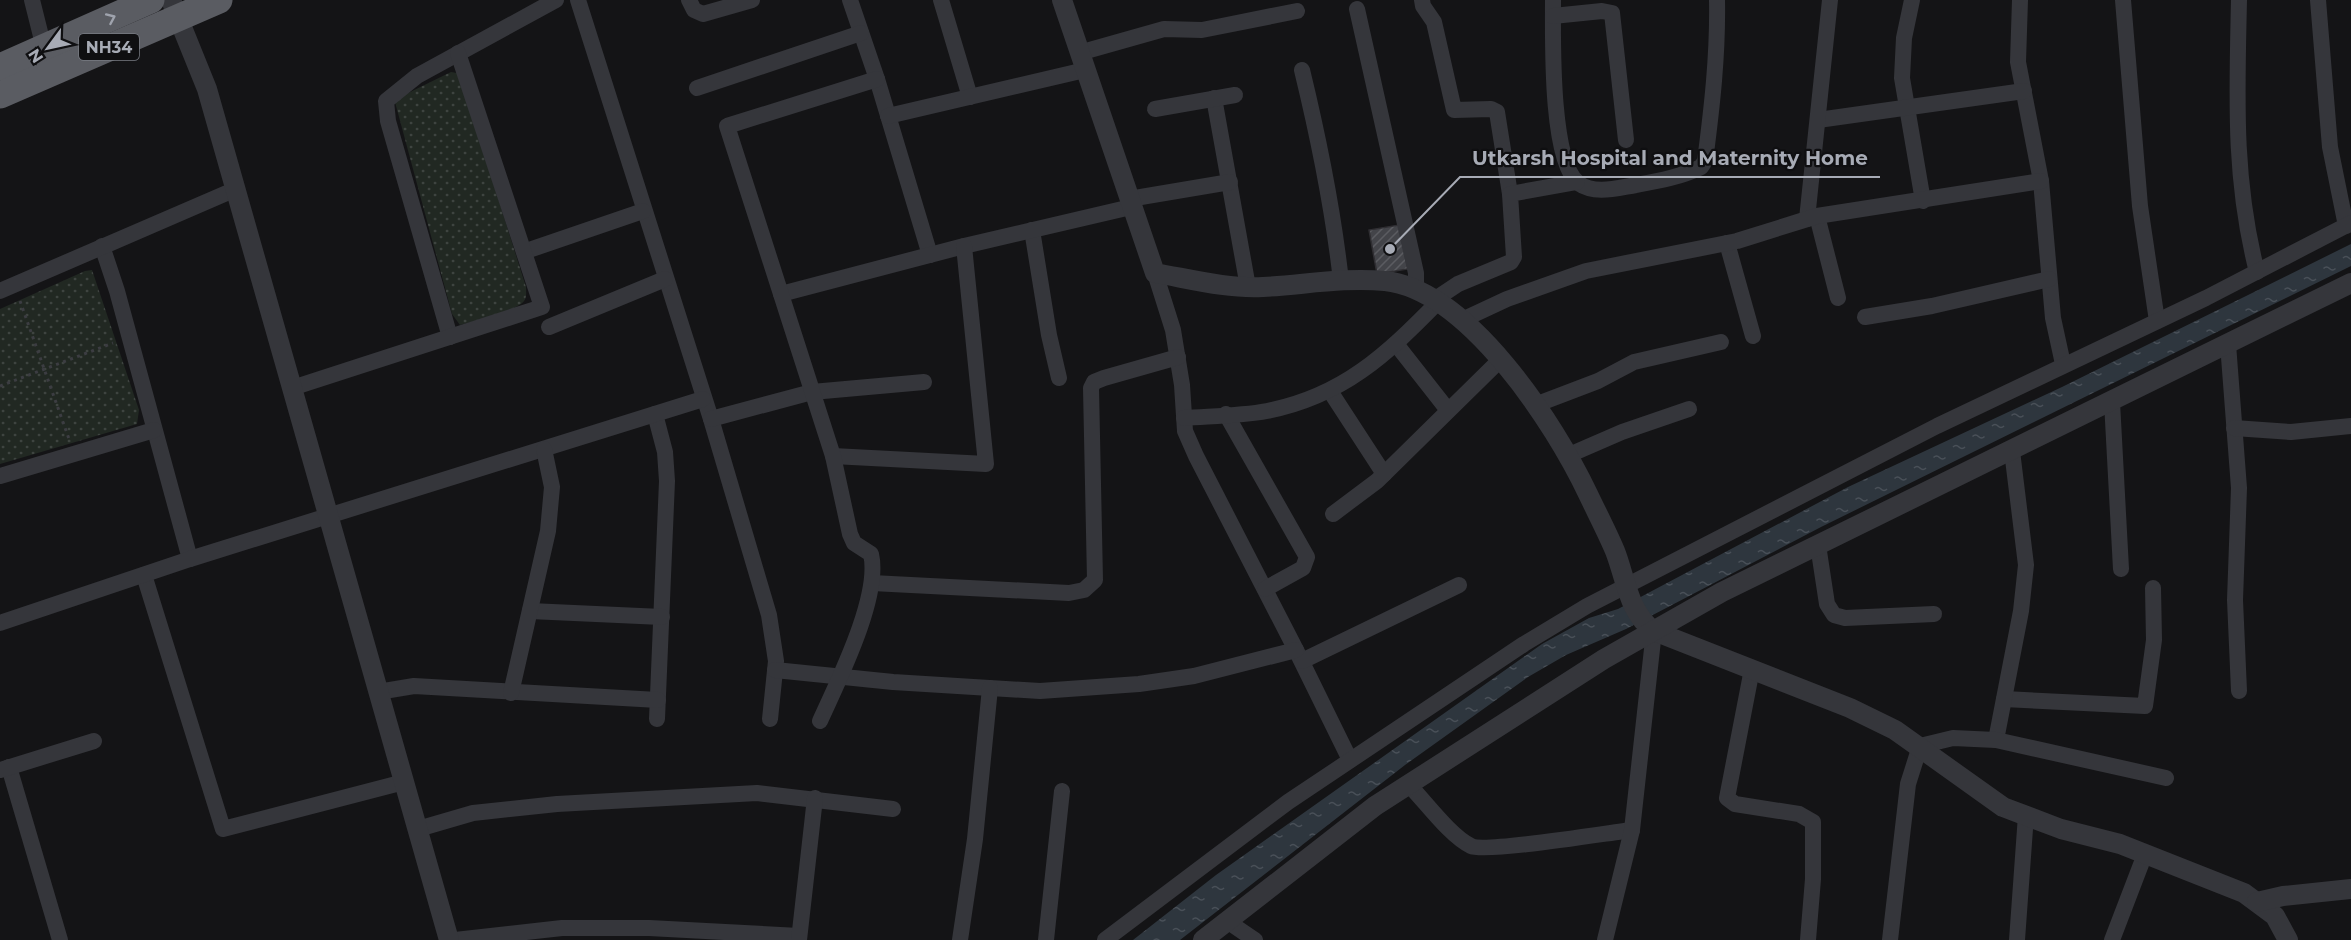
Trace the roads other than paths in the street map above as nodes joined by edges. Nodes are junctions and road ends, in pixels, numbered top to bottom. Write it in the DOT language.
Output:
graph roads {
  1 [pos="32,0"];
  2 [pos="151,0"];
  3 [pos="219,0"];
  4 [pos="556,0"];
  5 [pos="578,0"];
  6 [pos="689,0"];
  7 [pos="752,0"];
  8 [pos="850,0"];
  9 [pos="941,0"];
  10 [pos="1062,0"];
  11 [pos="1422,0"];
  12 [pos="1717,0"];
  13 [pos="1830,0"];
  14 [pos="1912,0"];
  15 [pos="2020,0"];
  16 [pos="2123,0"];
  17 [pos="2239,0"];
  18 [pos="2318,0"];
  19 [pos="175,8"];
  20 [pos="1553,8"];
  21 [pos="1357,9"];
  22 [pos="1297,11"];
  23 [pos="861,33"];
  24 [pos="44,48"];
  25 [pos="458,53"];
  26 [pos="1082,61"];
  27 [pos="0,67"];
  28 [pos="1302,70"];
  29 [pos="877,79"];
  30 [pos="697,88"];
  31 [pos="2024,91"];
  32 [pos="1235,94"];
  33 [pos="0,95"];
  34 [pos="970,97"];
  35 [pos="1214,98"];
  36 [pos="1906,108"];
  37 [pos="1155,109"];
  38 [pos="888,116"];
  39 [pos="1818,120"];
  40 [pos="1626,140"];
  41 [pos="2041,181"];
  42 [pos="1577,182"];
  43 [pos="1230,183"];
  44 [pos="236,189"];
  45 [pos="1510,195"];
  46 [pos="1923,201"];
  47 [pos="1130,203"];
  48 [pos="643,211"];
  49 [pos="1812,218"];
  50 [pos="2348,225"];
  51 [pos="1032,230"];
  52 [pos="1727,243"];
  53 [pos="102,246"];
  54 [pos="964,246"];
  55 [pos="526,251"];
  56 [pos="930,255"];
  57 [pos="2257,272"];
  58 [pos="1155,273"];
  59 [pos="665,279"];
  60 [pos="2049,279"];
  61 [pos="1341,281"];
  62 [pos="2351,283"];
  63 [pos="1248,287"];
  64 [pos="7,288"];
  65 [pos="1416,289"];
  66 [pos="781,294"];
  67 [pos="1838,298"];
  68 [pos="1436,301"];
  69 [pos="1865,317"];
  70 [pos="1462,320"];
  71 [pos="2157,321"];
  72 [pos="549,327"];
  73 [pos="1753,336"];
  74 [pos="450,337"];
  75 [pos="1721,342"];
  76 [pos="1396,344"];
  77 [pos="2228,344"];
  78 [pos="1178,357"];
  79 [pos="1500,360"];
  80 [pos="2063,364"];
  81 [pos="1059,378"];
  82 [pos="924,382"];
  83 [pos="292,388"];
  84 [pos="1330,391"];
  85 [pos="812,392"];
  86 [pos="703,399"];
  87 [pos="2112,402"];
  88 [pos="1535,405"];
  89 [pos="1447,409"];
  90 [pos="1689,409"];
  91 [pos="655,414"];
  92 [pos="1226,414"];
  93 [pos="1184,418"];
  94 [pos="711,419"];
  95 [pos="2351,426"];
  96 [pos="2234,428"];
  97 [pos="154,430"];
  98 [pos="544,449"];
  99 [pos="2012,451"];
  100 [pos="1569,455"];
  101 [pos="833,456"];
  102 [pos="1384,474"];
  103 [pos="0,477"];
  104 [pos="1332,514"];
  105 [pos="327,518"];
  106 [pos="1818,545"];
  107 [pos="190,559"];
  108 [pos="2121,569"];
  109 [pos="144,575"];
  110 [pos="872,583"];
  111 [pos="1459,585"];
  112 [pos="2153,588"];
  113 [pos="1265,589"];
  114 [pos="1627,592"];
  115 [pos="530,610"];
  116 [pos="1934,614"];
  117 [pos="662,617"];
  118 [pos="0,623"];
  119 [pos="1650,628"];
  120 [pos="1299,656"];
  121 [pos="1752,669"];
  122 [pos="775,670"];
  123 [pos="840,676"];
  124 [pos="990,688"];
  125 [pos="2240,691"];
  126 [pos="378,692"];
  127 [pos="511,693"];
  128 [pos="2004,699"];
  129 [pos="658,700"];
  130 [pos="657,719"];
  131 [pos="770,719"];
  132 [pos="820,721"];
  133 [pos="1996,740"];
  134 [pos="94,741"];
  135 [pos="1920,746"];
  136 [pos="1350,760"];
  137 [pos="4,768"];
  138 [pos="2166,778"];
  139 [pos="404,782"];
  140 [pos="1408,784"];
  141 [pos="1062,791"];
  142 [pos="815,798"];
  143 [pos="893,809"];
  144 [pos="2026,815"];
  145 [pos="418,829"];
  146 [pos="1632,830"];
  147 [pos="2145,854"];
  148 [pos="2351,889"];
  149 [pos="2256,902"];
  150 [pos="1227,921"];
  151 [pos="628,934"];
  152 [pos="799,938"];
  153 [pos="60,940"];
  154 [pos="448,940"];
  155 [pos="455,940"];
  156 [pos="960,940"];
  157 [pos="1046,940"];
  158 [pos="1106,940"];
  159 [pos="1203,940"];
  160 [pos="1255,940"];
  161 [pos="1605,940"];
  162 [pos="1808,940"];
  163 [pos="1890,940"];
  164 [pos="2017,940"];
  165 [pos="2112,940"];
  166 [pos="2287,940"];
  1 -- 24 [label="street"];
  24 -- 2 [label="highway, NH34, one-way"];
  3 -- 19 [label="highway, NH34"];
  4 -- 25 [label="street"];
  5 -- 48 [label="street"];
  6 -- 7 [label="street"];
  8 -- 23 [label="street"];
  9 -- 34 [label="street"];
  10 -- 26 [label="street"];
  11 -- 45 [label="street"];
  12 -- 42 [label="street"];
  13 -- 39 [label="street"];
  14 -- 36 [label="street"];
  15 -- 31 [label="street"];
  16 -- 71 [label="street"];
  17 -- 57 [label="street"];
  18 -- 50 [label="street"];
  19 -- 33 [label="highway, NH34"];
  19 -- 44 [label="street"];
  20 -- 40 [label="street"];
  20 -- 42 [label="street"];
  21 -- 65 [label="street"];
  22 -- 26 [label="street"];
  23 -- 29 [label="street"];
  23 -- 30 [label="street"];
  24 -- 27 [label="highway, NH34"];
  25 -- 55 [label="street"];
  25 -- 74 [label="street"];
  26 -- 34 [label="street"];
  26 -- 47 [label="street"];
  28 -- 61 [label="street"];
  29 -- 38 [label="street"];
  29 -- 66 [label="street"];
  31 -- 36 [label="street"];
  31 -- 41 [label="street"];
  32 -- 35 [label="street"];
  34 -- 38 [label="street"];
  35 -- 37 [label="street"];
  35 -- 43 [label="street"];
  36 -- 39 [label="street"];
  36 -- 46 [label="street"];
  38 -- 56 [label="street"];
  39 -- 49 [label="street"];
  41 -- 46 [label="street"];
  41 -- 60 [label="street"];
  42 -- 45 [label="street"];
  43 -- 47 [label="street"];
  43 -- 63 [label="street"];
  44 -- 53 [label="street"];
  44 -- 83 [label="street"];
  45 -- 68 [label="street"];
  46 -- 49 [label="street"];
  47 -- 51 [label="street"];
  47 -- 58 [label="street"];
  48 -- 55 [label="street"];
  48 -- 59 [label="street"];
  49 -- 52 [label="street"];
  49 -- 67 [label="street"];
  50 -- 57 [label="street"];
  51 -- 54 [label="street"];
  51 -- 81 [label="street"];
  52 -- 70 [label="street"];
  52 -- 73 [label="street"];
  53 -- 64 [label="street"];
  53 -- 97 [label="street"];
  54 -- 56 [label="street"];
  54 -- 101 [label="street"];
  55 -- 74 [label="street"];
  56 -- 66 [label="street"];
  57 -- 71 [label="street"];
  58 -- 63 [label="street"];
  58 -- 78 [label="street"];
  59 -- 72 [label="street"];
  59 -- 86 [label="street"];
  60 -- 69 [label="street"];
  60 -- 80 [label="street"];
  61 -- 63 [label="street"];
  61 -- 65 [label="street"];
  62 -- 77 [label="street"];
  65 -- 68 [label="street"];
  66 -- 85 [label="street"];
  68 -- 70 [label="street"];
  68 -- 76 [label="street"];
  70 -- 79 [label="street"];
  71 -- 80 [label="street"];
  74 -- 83 [label="street"];
  75 -- 88 [label="street"];
  76 -- 84 [label="street"];
  76 -- 89 [label="street"];
  77 -- 87 [label="street"];
  77 -- 96 [label="street"];
  78 -- 93 [label="street"];
  78 -- 110 [label="street"];
  79 -- 88 [label="street"];
  79 -- 89 [label="street"];
  80 -- 114 [label="street"];
  82 -- 85 [label="street"];
  83 -- 105 [label="street"];
  84 -- 92 [label="street"];
  84 -- 102 [label="street"];
  85 -- 94 [label="street"];
  85 -- 101 [label="street"];
  86 -- 91 [label="street"];
  86 -- 94 [label="street"];
  87 -- 99 [label="street"];
  87 -- 108 [label="street"];
  88 -- 100 [label="street"];
  89 -- 102 [label="street"];
  90 -- 100 [label="street"];
  91 -- 98 [label="street"];
  91 -- 117 [label="street"];
  92 -- 93 [label="street"];
  92 -- 113 [label="street"];
  93 -- 113 [label="street"];
  94 -- 122 [label="street"];
  95 -- 96 [label="street"];
  96 -- 125 [label="street"];
  97 -- 103 [label="street"];
  97 -- 107 [label="street"];
  98 -- 105 [label="street"];
  98 -- 115 [label="street"];
  99 -- 106 [label="street"];
  99 -- 128 [label="street"];
  100 -- 114 [label="street"];
  101 -- 110 [label="street"];
  102 -- 104 [label="street"];
  105 -- 107 [label="street"];
  105 -- 126 [label="street"];
  106 -- 116 [label="street"];
  106 -- 119 [label="street"];
  107 -- 109 [label="street"];
  109 -- 118 [label="street"];
  109 -- 139 [label="street"];
  110 -- 123 [label="street"];
  111 -- 120 [label="street"];
  112 -- 128 [label="street"];
  113 -- 120 [label="street"];
  114 -- 119 [label="street"];
  114 -- 136 [label="street"];
  115 -- 117 [label="street"];
  115 -- 127 [label="street"];
  117 -- 129 [label="street"];
  119 -- 121 [label="street"];
  119 -- 140 [label="street"];
  119 -- 146 [label="street"];
  120 -- 124 [label="street"];
  120 -- 136 [label="street"];
  121 -- 135 [label="street"];
  121 -- 162 [label="street"];
  122 -- 123 [label="street"];
  122 -- 131 [label="street"];
  123 -- 124 [label="street"];
  123 -- 132 [label="street"];
  124 -- 156 [label="street"];
  126 -- 127 [label="street"];
  126 -- 139 [label="street"];
  127 -- 129 [label="street"];
  128 -- 133 [label="street"];
  129 -- 130 [label="street"];
  133 -- 135 [label="street"];
  133 -- 138 [label="street"];
  134 -- 137 [label="street"];
  135 -- 144 [label="street"];
  135 -- 163 [label="street"];
  136 -- 158 [label="street"];
  137 -- 153 [label="street"];
  139 -- 145 [label="street"];
  140 -- 146 [label="street"];
  140 -- 150 [label="street"];
  141 -- 157 [label="street"];
  142 -- 143 [label="street"];
  142 -- 145 [label="street"];
  142 -- 152 [label="street"];
  144 -- 147 [label="street"];
  144 -- 164 [label="street"];
  145 -- 154 [label="street"];
  146 -- 161 [label="street"];
  147 -- 149 [label="street"];
  147 -- 165 [label="street"];
  148 -- 149 [label="street"];
  149 -- 166 [label="street"];
  150 -- 159 [label="street"];
  150 -- 160 [label="street"];
  151 -- 152 [label="street"];
  151 -- 155 [label="street"];
}
